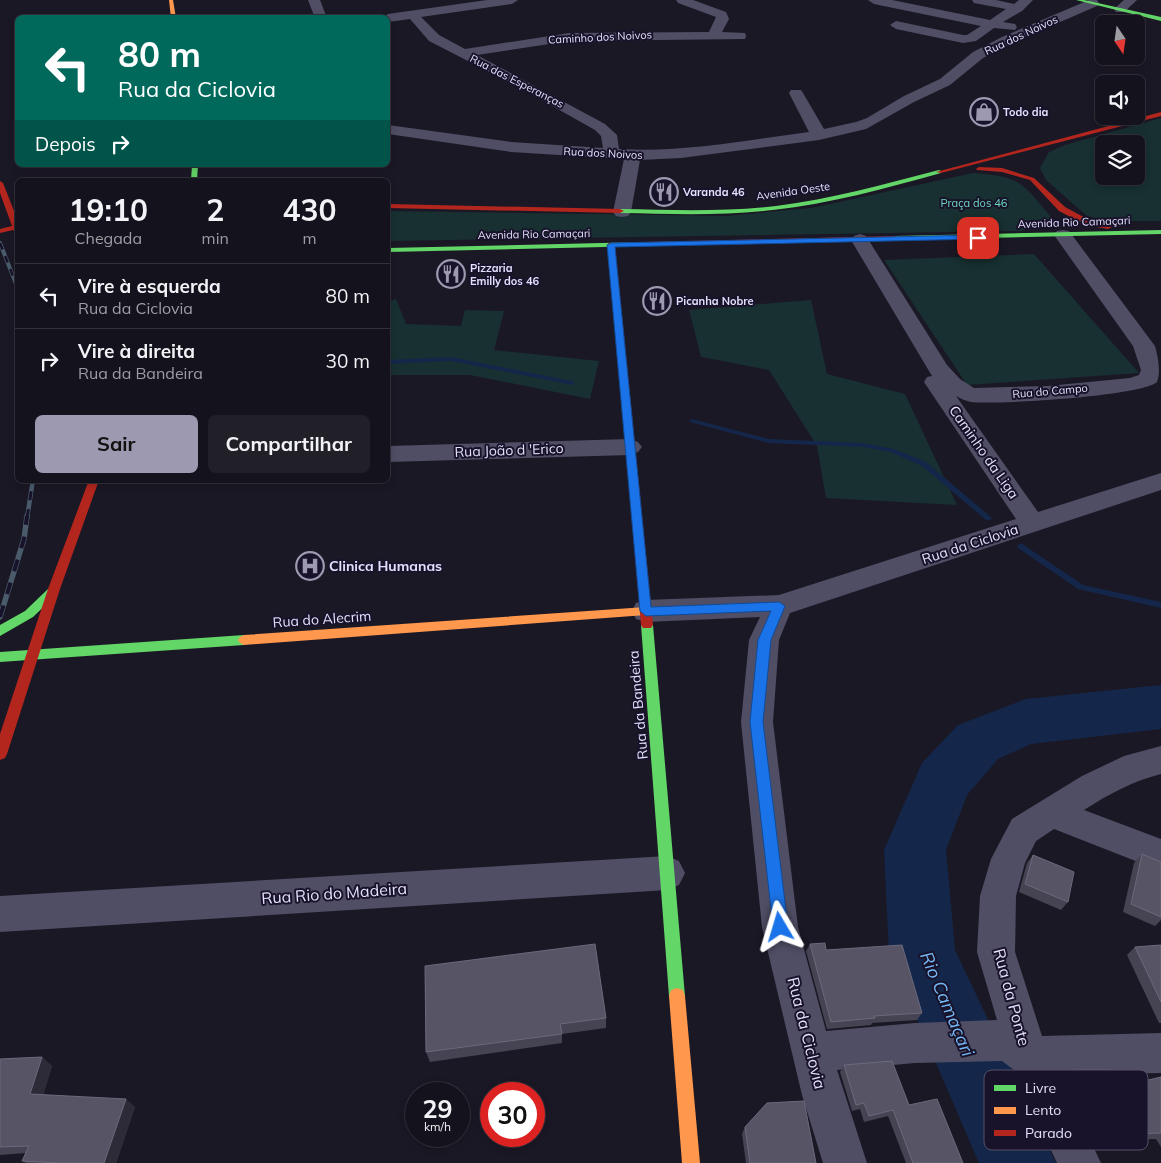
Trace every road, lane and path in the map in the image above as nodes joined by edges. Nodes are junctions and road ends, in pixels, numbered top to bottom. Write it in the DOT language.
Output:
graph roads {
  1 [pos="171,0"];
  2 [pos="314,0"];
  3 [pos="512,0"];
  4 [pos="682,0"];
  5 [pos="874,0"];
  6 [pos="978,0"];
  7 [pos="1078,0"];
  8 [pos="1131,0"];
  9 [pos="1094,3"];
  10 [pos="1022,4"];
  11 [pos="1120,9"];
  12 [pos="388,14"];
  13 [pos="174,15"];
  14 [pos="320,15"];
  15 [pos="413,15"];
  16 [pos="1022,20"];
  17 [pos="1161,20"];
  18 [pos="992,24"];
  19 [pos="896,25"];
  20 [pos="713,36"];
  21 [pos="740,36"];
  22 [pos="462,53"];
  23 [pos="796,93"];
  24 [pos="1161,114"];
  25 [pos="390,130"];
  26 [pos="819,135"];
  27 [pos="1055,142"];
  28 [pos="611,153"];
  29 [pos="633,155"];
  30 [pos="1033,169"];
  31 [pos="947,171"];
  32 [pos="0,183"];
  33 [pos="390,206"];
  34 [pos="622,212"];
  35 [pos="1059,222"];
  36 [pos="15,224"];
  37 [pos="15,229"];
  38 [pos="0,231"];
  39 [pos="1131,232"];
  40 [pos="1161,232"];
  41 [pos="860,240"];
  42 [pos="611,245"];
  43 [pos="390,250"];
  44 [pos="935,382"];
  45 [pos="630,446"];
  46 [pos="390,454"];
  47 [pos="93,483"];
  48 [pos="1155,489"];
  49 [pos="1032,523"];
  50 [pos="54,589"];
  51 [pos="779,606"];
  52 [pos="646,611"];
  53 [pos="0,631"];
  54 [pos="34,654"];
  55 [pos="0,657"];
  56 [pos="0,754"];
  57 [pos="1161,760"];
  58 [pos="1052,813"];
  59 [pos="1161,855"];
  60 [pos="667,873"];
  61 [pos="0,914"];
  62 [pos="1014,1048"];
  63 [pos="812,1052"];
  64 [pos="1161,1053"];
  65 [pos="1026,1070"];
  66 [pos="1072,1150"];
  67 [pos="690,1163"];
  68 [pos="845,1163"];
  69 [pos="1079,1163"];
  1 -- 13 [label="street"];
  2 -- 14 [label="street"];
  3 -- 15 [label="street"];
  4 -- 20 [label="street"];
  5 -- 18 [label="street"];
  6 -- 10 [label="street"];
  7 -- 9 [label="street"];
  8 -- 11 [label="street"];
  9 -- 11 [label="street"];
  9 -- 26 [label="street, Rua dos Noivos"];
  10 -- 18 [label="street"];
  11 -- 17 [label="street"];
  12 -- 15 [label="street"];
  15 -- 22 [label="street, Rua das Esperanças"];
  16 -- 18 [label="street"];
  18 -- 19 [label="street"];
  20 -- 21 [label="street, Caminho dos Noivos"];
  20 -- 22 [label="street, Caminho dos Noivos"];
  22 -- 28 [label="street, Rua das Esperanças"];
  23 -- 26 [label="street"];
  24 -- 27 [label="street, Avenida Oeste"];
  25 -- 28 [label="street, Rua dos Noivos"];
  26 -- 29 [label="street, Rua dos Noivos"];
  27 -- 30 [label="street"];
  27 -- 31 [label="street, Avenida Oeste"];
  28 -- 29 [label="street, Rua dos Noivos"];
  29 -- 34 [label="street"];
  30 -- 31 [label="street"];
  30 -- 35 [label="street"];
  31 -- 34 [label="street, Avenida Oeste"];
  32 -- 36 [label="street"];
  33 -- 34 [label="street, Avenida Oeste"];
  35 -- 39 [label="street, Avenida Rio Camaçari"];
  35 -- 39 [label="street"];
  35 -- 41 [label="street, Avenida Rio Camaçari"];
  35 -- 41 [label="street, Rua do Campo"];
  37 -- 38 [label="street"];
  39 -- 40 [label="street, Avenida Rio Camaçari"];
  41 -- 42 [label="street, Avenida Rio Camaçari"];
  42 -- 43 [label="street, Avenida Rio Camaçari"];
  42 -- 45 [label="street, Rua da Bandeira"];
  44 -- 49 [label="street, Caminho da Liga"];
  45 -- 46 [label="street, Rua João d 'Erico"];
  45 -- 52 [label="street, Rua da Bandeira"];
  47 -- 50 [label="street"];
  48 -- 49 [label="street, Rua da Ciclovia"];
  49 -- 51 [label="street, Rua da Ciclovia"];
  50 -- 53 [label="street"];
  50 -- 54 [label="street"];
  51 -- 52 [label="street, Rua da Ciclovia"];
  51 -- 63 [label="street, Rua da Ciclovia"];
  52 -- 54 [label="street, Rua do Alecrim"];
  52 -- 60 [label="street, Rua da Bandeira"];
  54 -- 55 [label="street, Rua do Alecrim"];
  54 -- 56 [label="street"];
  57 -- 58 [label="street, Rua da Ponte"];
  58 -- 59 [label="street"];
  58 -- 62 [label="street, Rua da Ponte"];
  60 -- 61 [label="street, Rua Rio do Madeira"];
  60 -- 67 [label="street, Rua da Bandeira"];
  62 -- 63 [label="street"];
  62 -- 64 [label="street"];
  62 -- 65 [label="street, Rua da Ponte"];
  63 -- 68 [label="street, Rua da Ciclovia"];
  66 -- 69 [label="street, Rua da Ponte"];
}
